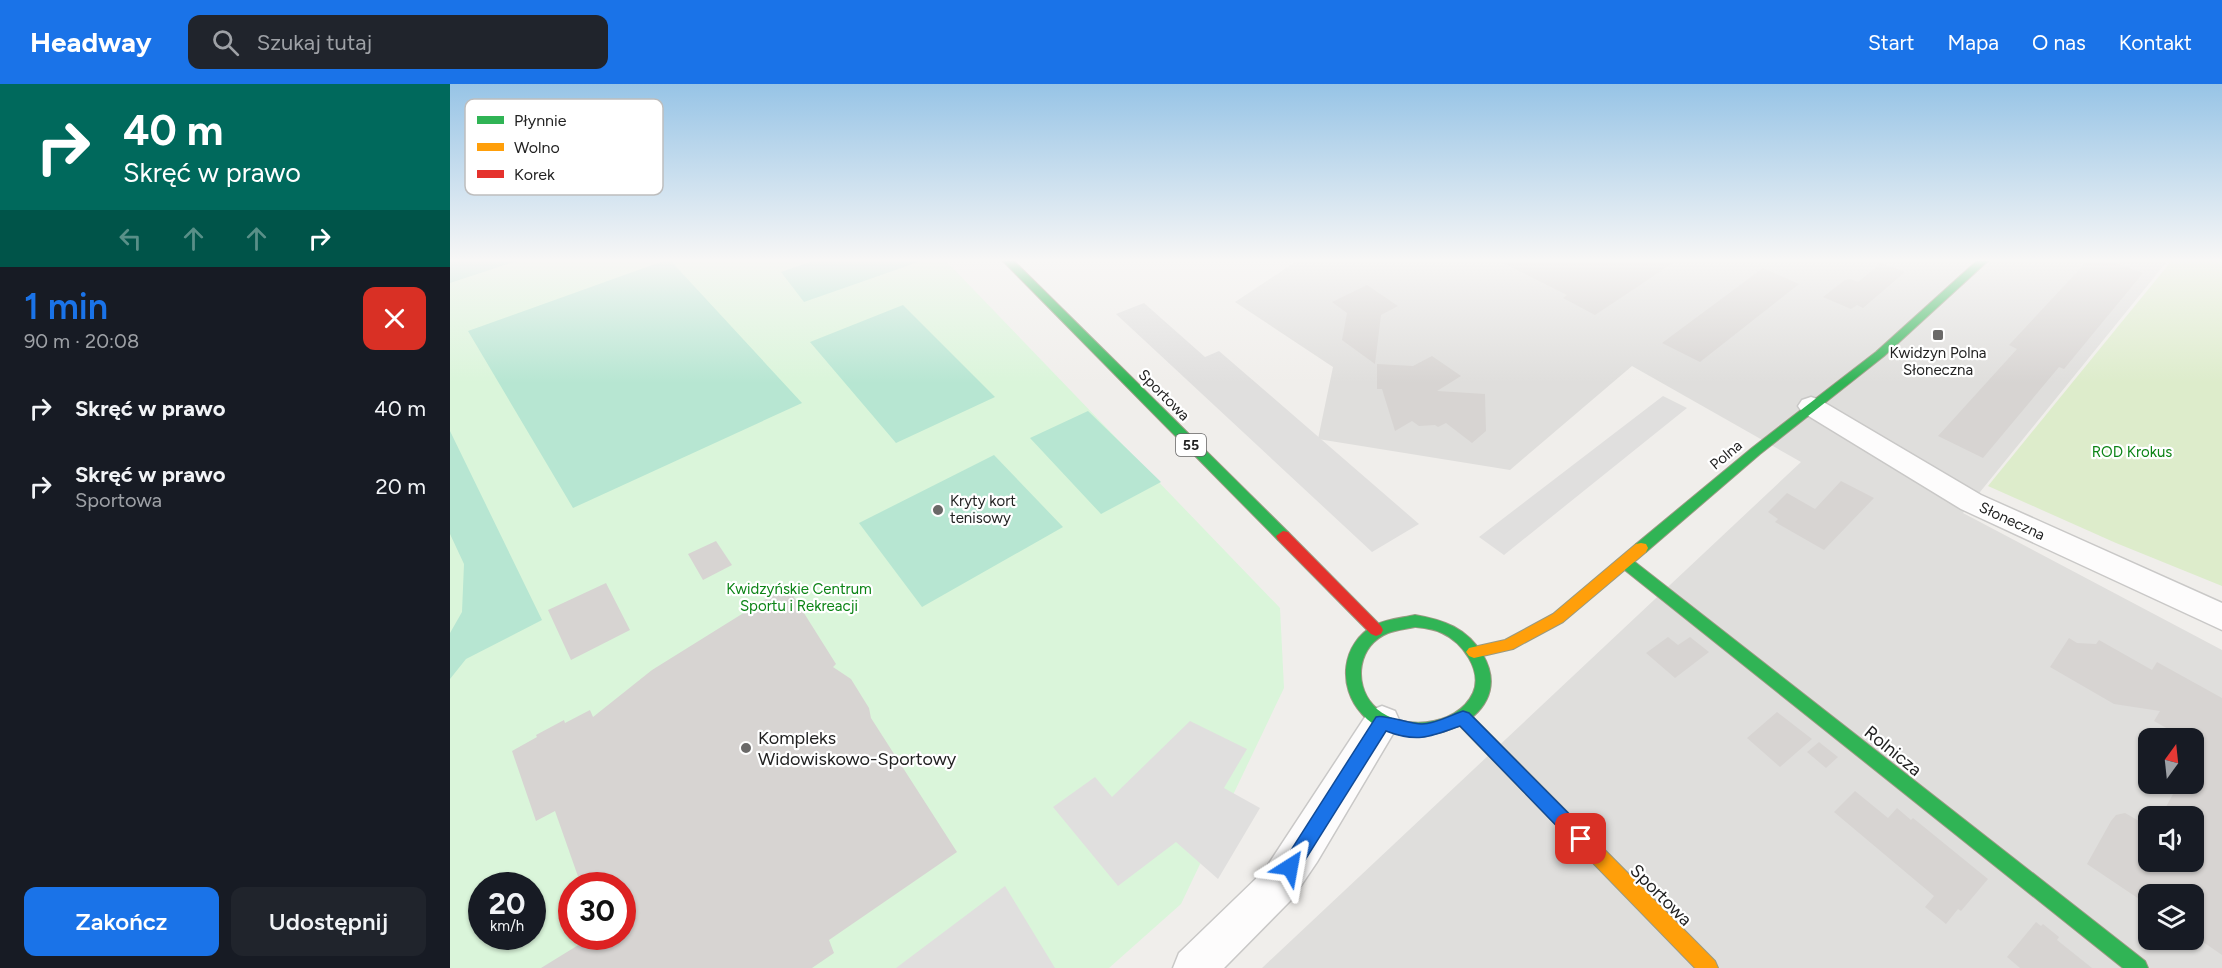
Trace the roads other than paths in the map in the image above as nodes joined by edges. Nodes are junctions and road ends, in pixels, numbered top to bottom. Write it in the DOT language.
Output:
graph roads {
  1 [pos="1047,300"];
  2 [pos="1939,300"];
  3 [pos="1811,406"];
  4 [pos="1626,563"];
  5 [pos="2222,617"];
  6 [pos="1376,630"];
  7 [pos="1474,652"];
  8 [pos="1463,718"];
  9 [pos="1382,722"];
  10 [pos="1194,968"];
  11 [pos="1708,968"];
  12 [pos="2138,968"];
  1 -- 6 [label="street, Sportowa / 55"];
  2 -- 3 [label="street, Polna"];
  3 -- 4 [label="street, Polna"];
  3 -- 5 [label="street, Słoneczna"];
  4 -- 7 [label="street, Polna"];
  4 -- 12 [label="street, Rolnicza"];
  6 -- 7 [label="street"];
  6 -- 9 [label="street"];
  7 -- 8 [label="street"];
  8 -- 9 [label="street"];
  8 -- 11 [label="street, Sportowa"];
  9 -- 10 [label="street"];
}
